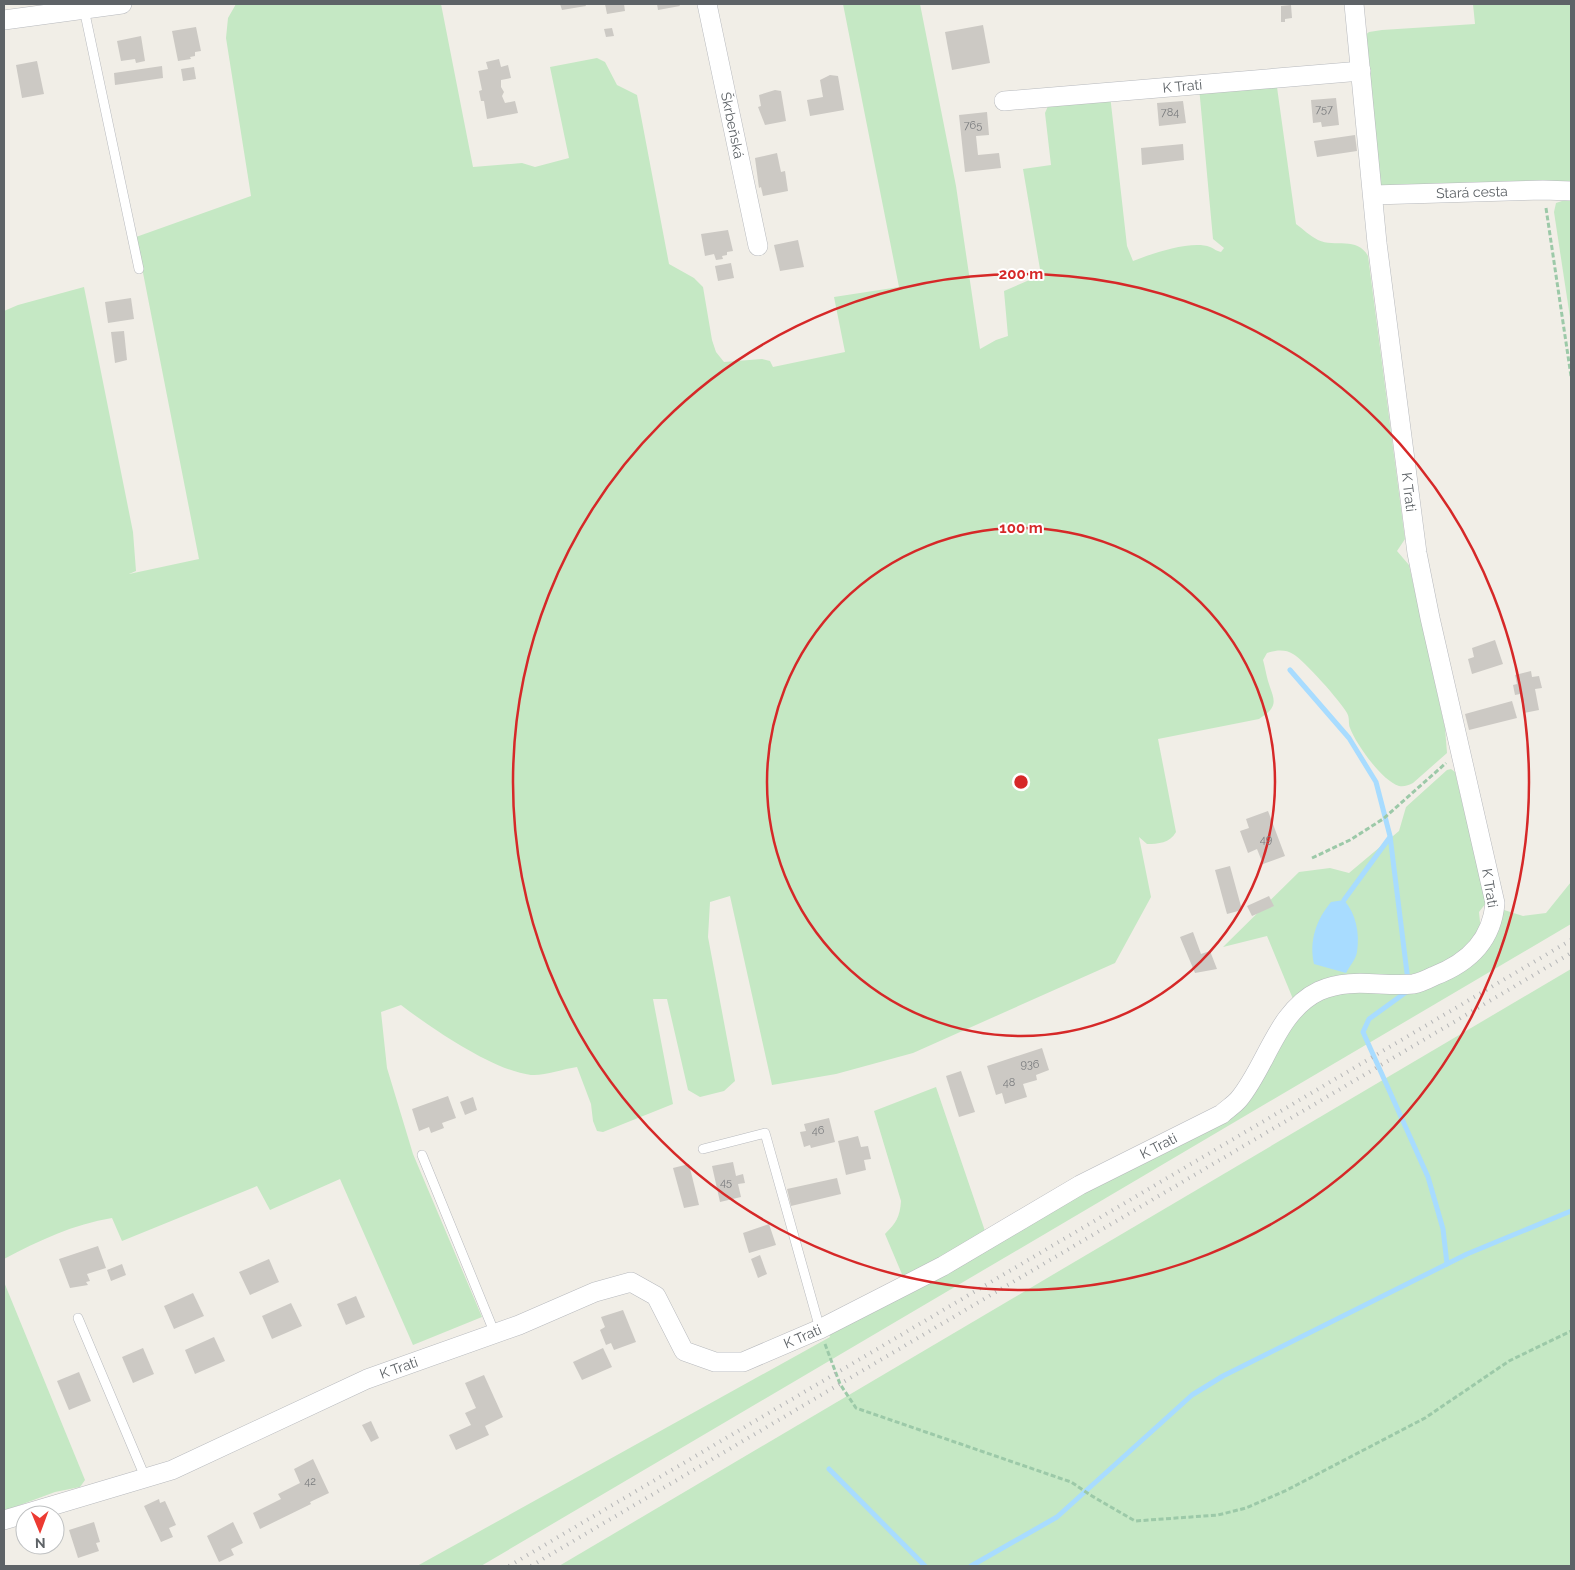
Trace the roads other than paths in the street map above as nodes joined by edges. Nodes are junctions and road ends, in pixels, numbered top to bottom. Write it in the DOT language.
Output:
graph roads {
  1 [pos="122,4"];
  2 [pos="707,4"];
  3 [pos="1354,4"];
  4 [pos="84,9"];
  5 [pos="4,20"];
  6 [pos="1361,71"];
  7 [pos="1004,102"];
  8 [pos="1571,191"];
  9 [pos="1373,195"];
  10 [pos="758,246"];
  11 [pos="139,269"];
  12 [pos="703,1149"];
  13 [pos="422,1156"];
  14 [pos="78,1318"];
  15 [pos="820,1329"];
  16 [pos="495,1334"];
  17 [pos="145,1477"];
  18 [pos="4,1520"];
  1 -- 4 [label="street"];
  2 -- 10 [label="street, Škrbeňská"];
  3 -- 6 [label="street, K Trati"];
  4 -- 5 [label="street"];
  4 -- 11 [label="lane"];
  6 -- 7 [label="street, K Trati"];
  6 -- 9 [label="street, K Trati"];
  8 -- 9 [label="street, Stará cesta"];
  9 -- 15 [label="street, K Trati"];
  12 -- 15 [label="lane"];
  13 -- 16 [label="lane"];
  14 -- 17 [label="lane"];
  15 -- 16 [label="street, K Trati"];
  16 -- 17 [label="street, K Trati"];
  17 -- 18 [label="street, K Trati"];
}
